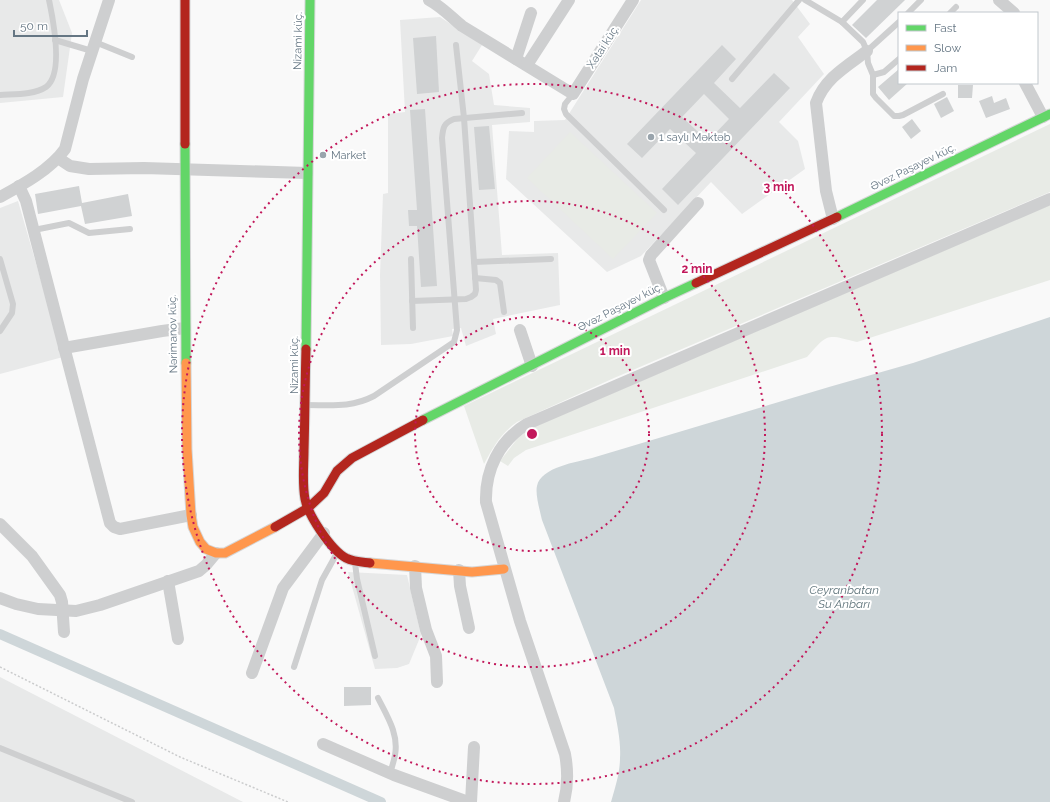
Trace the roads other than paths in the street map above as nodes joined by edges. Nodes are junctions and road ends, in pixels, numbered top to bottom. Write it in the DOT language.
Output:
graph roads {
  1 [pos="48,0"];
  2 [pos="109,0"];
  3 [pos="185,0"];
  4 [pos="310,0"];
  5 [pos="429,0"];
  6 [pos="451,0"];
  7 [pos="569,0"];
  8 [pos="633,0"];
  9 [pos="799,0"];
  10 [pos="806,0"];
  11 [pos="863,0"];
  12 [pos="921,0"];
  13 [pos="999,0"];
  14 [pos="956,7"];
  15 [pos="444,11"];
  16 [pos="909,12"];
  17 [pos="951,12"];
  18 [pos="1013,12"];
  19 [pos="531,13"];
  20 [pos="842,22"];
  21 [pos="898,23"];
  22 [pos="56,40"];
  23 [pos="456,45"];
  24 [pos="93,47"];
  25 [pos="867,51"];
  26 [pos="132,57"];
  27 [pos="516,59"];
  28 [pos="898,60"];
  29 [pos="527,65"];
  30 [pos="873,75"];
  31 [pos="732,79"];
  32 [pos="1026,84"];
  33 [pos="573,94"];
  34 [pos="943,94"];
  35 [pos="0,95"];
  36 [pos="522,113"];
  37 [pos="1047,116"];
  38 [pos="464,118"];
  39 [pos="58,158"];
  40 [pos="184,170"];
  41 [pos="308,173"];
  42 [pos="19,186"];
  43 [pos="0,198"];
  44 [pos="1050,199"];
  45 [pos="698,203"];
  46 [pos="664,210"];
  47 [pos="833,219"];
  48 [pos="130,229"];
  49 [pos="34,230"];
  50 [pos="0,259"];
  51 [pos="411,259"];
  52 [pos="551,259"];
  53 [pos="474,262"];
  54 [pos="475,278"];
  55 [pos="664,298"];
  56 [pos="454,300"];
  57 [pos="412,301"];
  58 [pos="504,312"];
  59 [pos="185,328"];
  60 [pos="413,328"];
  61 [pos="0,330"];
  62 [pos="520,330"];
  63 [pos="64,348"];
  64 [pos="532,366"];
  65 [pos="306,405"];
  66 [pos="308,508"];
  67 [pos="191,515"];
  68 [pos="0,524"];
  69 [pos="324,533"];
  70 [pos="338,552"];
  71 [pos="216,553"];
  72 [pos="354,561"];
  73 [pos="415,566"];
  74 [pos="504,569"];
  75 [pos="459,570"];
  76 [pos="168,581"];
  77 [pos="0,598"];
  78 [pos="63,611"];
  79 [pos="469,628"];
  80 [pos="64,632"];
  81 [pos="178,639"];
  82 [pos="375,656"];
  83 [pos="294,667"];
  84 [pos="252,673"];
  85 [pos="437,682"];
  86 [pos="378,698"];
  87 [pos="323,744"];
  88 [pos="474,747"];
  89 [pos="0,748"];
  90 [pos="390,773"];
  91 [pos="132,802"];
  92 [pos="470,802"];
  93 [pos="564,802"];
  1 -- 22 [label="lane"];
  2 -- 24 [label="street"];
  3 -- 40 [label="street, Nərimanov küç."];
  4 -- 41 [label="street, Nizami küç."];
  5 -- 15 [label="street"];
  6 -- 15 [label="street"];
  7 -- 29 [label="street"];
  8 -- 33 [label="street, Xətai küç."];
  9 -- 31 [label="lane"];
  10 -- 20 [label="lane"];
  11 -- 20 [label="lane"];
  12 -- 16 [label="lane"];
  13 -- 18 [label="street"];
  14 -- 17 [label="lane"];
  15 -- 27 [label="street"];
  19 -- 27 [label="street"];
  20 -- 25 [label="lane"];
  21 -- 25 [label="lane"];
  22 -- 24 [label="lane"];
  22 -- 35 [label="lane"];
  23 -- 38 [label="lane"];
  24 -- 26 [label="lane"];
  24 -- 39 [label="street"];
  25 -- 30 [label="lane"];
  25 -- 47 [label="street"];
  27 -- 29 [label="street"];
  28 -- 30 [label="lane"];
  29 -- 33 [label="street"];
  30 -- 34 [label="lane"];
  32 -- 37 [label="street"];
  33 -- 46 [label="lane"];
  36 -- 38 [label="lane"];
  37 -- 47 [label="street, Əvəz Paşayev küç."];
  38 -- 53 [label="lane"];
  38 -- 56 [label="lane"];
  39 -- 40 [label="street"];
  39 -- 42 [label="street"];
  40 -- 41 [label="street"];
  40 -- 59 [label="street, Nərimanov küç."];
  41 -- 65 [label="street, Nizami küç."];
  42 -- 43 [label="street"];
  42 -- 49 [label="street"];
  44 -- 74 [label="street"];
  45 -- 55 [label="street"];
  47 -- 55 [label="street, Əvəz Paşayev küç."];
  48 -- 49 [label="lane"];
  49 -- 63 [label="street"];
  50 -- 61 [label="lane"];
  51 -- 57 [label="lane"];
  52 -- 53 [label="lane"];
  53 -- 54 [label="lane"];
  54 -- 56 [label="lane"];
  54 -- 58 [label="lane"];
  55 -- 64 [label="street, Əvəz Paşayev küç."];
  56 -- 57 [label="lane"];
  56 -- 65 [label="lane"];
  57 -- 60 [label="lane"];
  59 -- 63 [label="street"];
  59 -- 67 [label="street, Nərimanov küç."];
  62 -- 64 [label="street"];
  63 -- 67 [label="street"];
  64 -- 66 [label="street, Əvəz Paşayev küç."];
  65 -- 66 [label="street, Nizami küç."];
  66 -- 69 [label="street, Nizami küç."];
  66 -- 71 [label="street"];
  67 -- 71 [label="street, Nərimanov küç."];
  68 -- 78 [label="street"];
  69 -- 70 [label="street, Nizami küç."];
  69 -- 84 [label="street"];
  70 -- 72 [label="street, Nizami küç."];
  70 -- 83 [label="lane"];
  71 -- 76 [label="street"];
  72 -- 73 [label="street, Nizami küç."];
  72 -- 82 [label="lane"];
  73 -- 75 [label="street, Nizami küç."];
  73 -- 85 [label="street"];
  74 -- 75 [label="street, Nizami küç."];
  74 -- 93 [label="street"];
  75 -- 79 [label="street"];
  76 -- 78 [label="street"];
  76 -- 81 [label="street"];
  77 -- 78 [label="street"];
  78 -- 80 [label="street"];
  86 -- 90 [label="lane"];
  87 -- 90 [label="street"];
  88 -- 92 [label="street"];
  89 -- 91 [label="lane"];
  90 -- 92 [label="street"];
}
